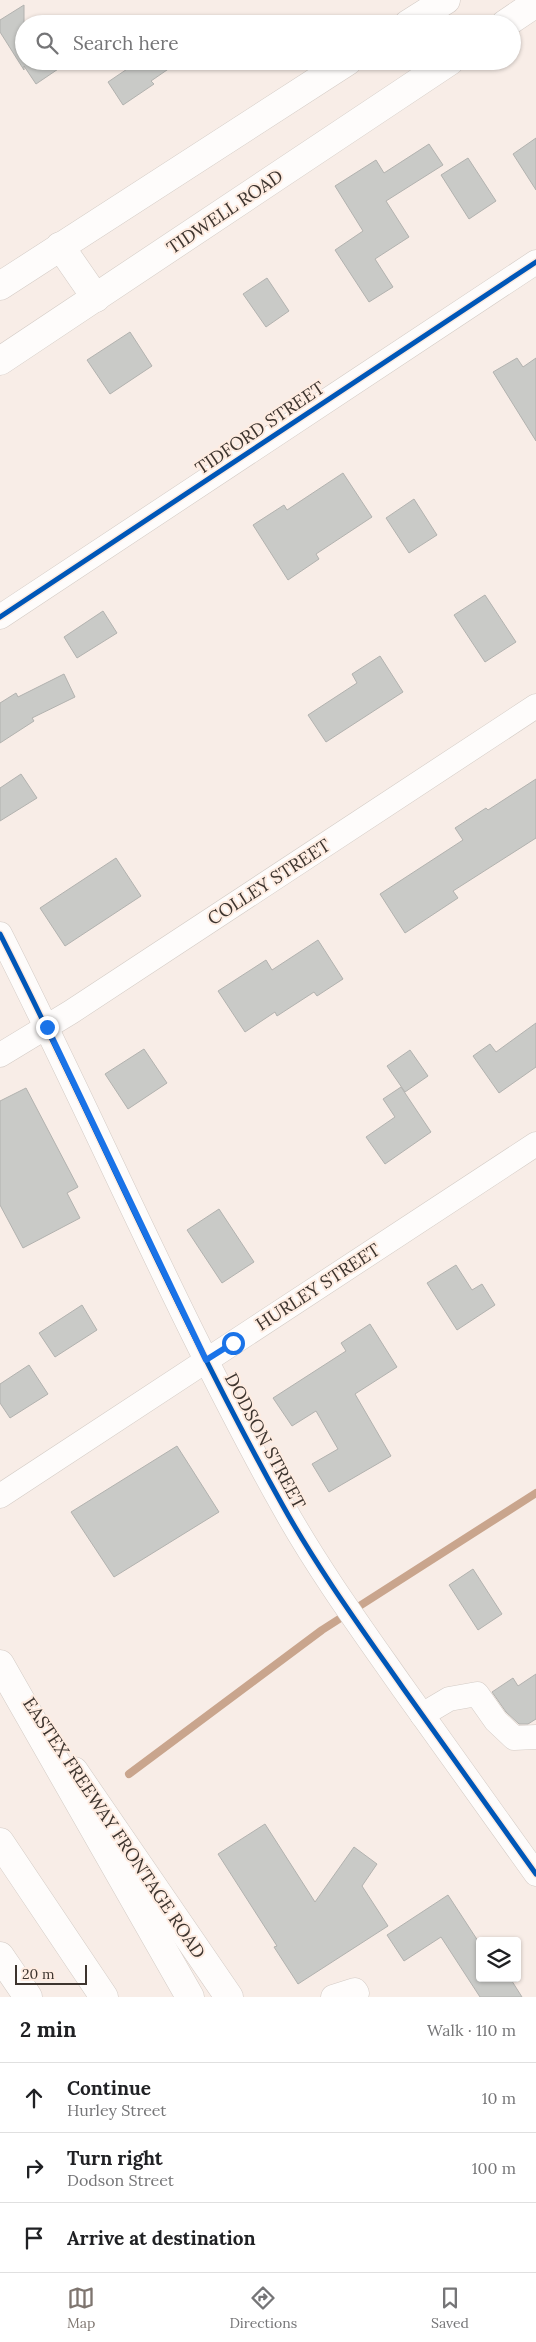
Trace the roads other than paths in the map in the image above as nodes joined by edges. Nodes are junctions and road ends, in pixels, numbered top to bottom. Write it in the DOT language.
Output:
graph roads {
  1 [pos="446,0"];
  2 [pos="536,3"];
  3 [pos="422,15"];
  4 [pos="518,15"];
  5 [pos="334,70"];
  6 [pos="437,70"];
  7 [pos="60,246"];
  8 [pos="536,262"];
  9 [pos="0,286"];
  10 [pos="96,298"];
  11 [pos="0,361"];
  12 [pos="0,617"];
  13 [pos="536,706"];
  14 [pos="0,934"];
  15 [pos="47,1027"];
  16 [pos="0,1055"];
  17 [pos="536,1144"];
  18 [pos="206,1360"];
  19 [pos="0,1496"];
  20 [pos="0,1658"];
  21 [pos="0,1664"];
  22 [pos="422,1715"];
  23 [pos="536,1737"];
  24 [pos="0,1842"];
  25 [pos="536,1874"];
  26 [pos="0,1956"];
  27 [pos="358,1993"];
  28 [pos="28,1997"];
  29 [pos="104,1997"];
  30 [pos="190,1997"];
  31 [pos="229,1997"];
  32 [pos="333,1997"];
  1 -- 3 [label="main road"];
  2 -- 4 [label="main road"];
  5 -- 7 [label="main road"];
  6 -- 10 [label="main road, TIDWELL ROAD"];
  7 -- 9 [label="main road"];
  7 -- 10 [label="main road"];
  8 -- 12 [label="street, TIDFORD STREET"];
  10 -- 11 [label="main road, TIDWELL ROAD"];
  13 -- 15 [label="street, COLLEY STREET"];
  14 -- 15 [label="street, DODSON STREET"];
  15 -- 16 [label="street, COLLEY STREET"];
  15 -- 18 [label="street, DODSON STREET"];
  17 -- 18 [label="street, HURLEY STREET"];
  18 -- 19 [label="street, HURLEY STREET"];
  18 -- 22 [label="street, DODSON STREET"];
  20 -- 31 [label="main road, EASTEX FREEWAY FRONTAGE ROAD"];
  21 -- 30 [label="main road"];
  22 -- 23 [label="street"];
  22 -- 25 [label="street, DODSON STREET"];
  24 -- 29 [label="main road"];
  26 -- 28 [label="main road"];
  27 -- 32 [label="street"];
}
